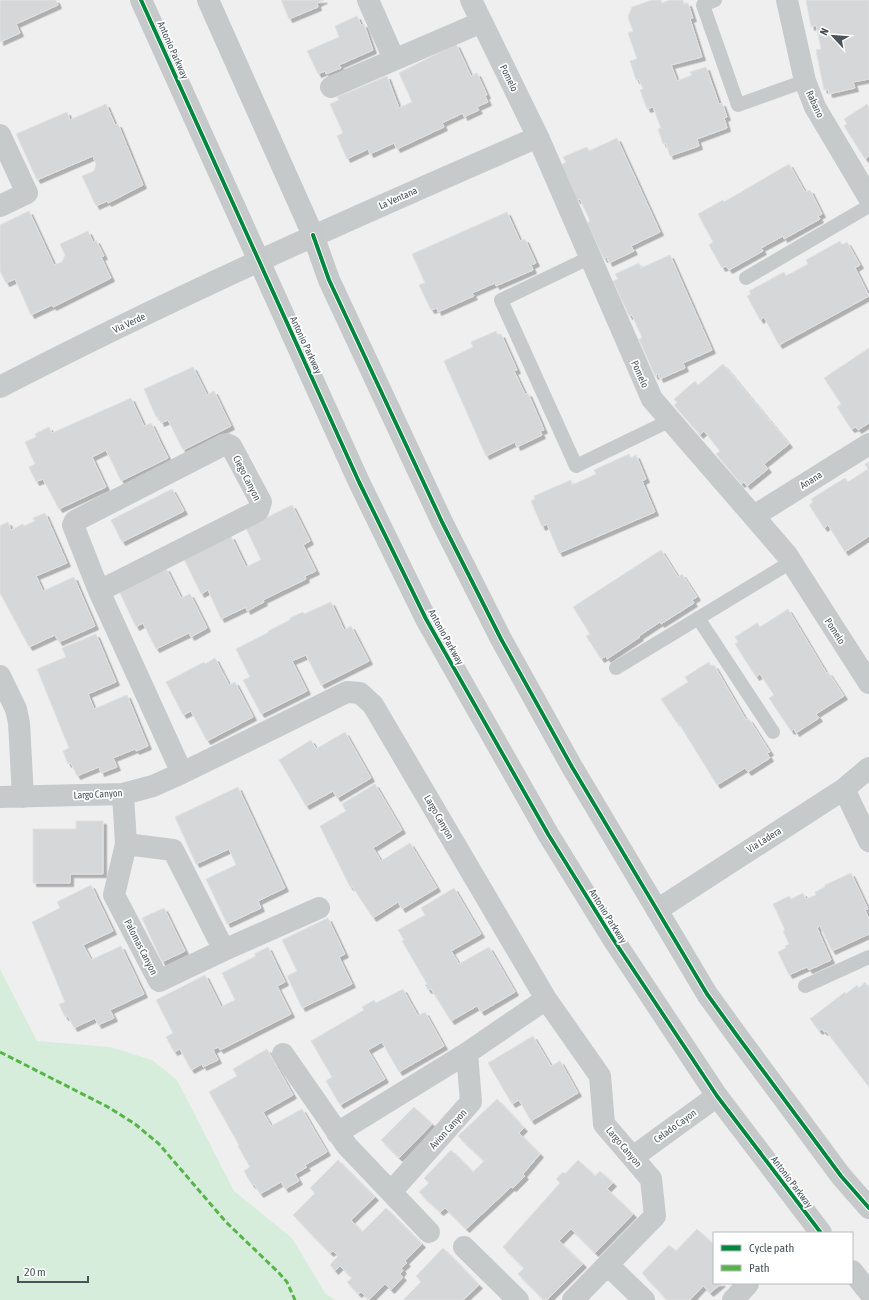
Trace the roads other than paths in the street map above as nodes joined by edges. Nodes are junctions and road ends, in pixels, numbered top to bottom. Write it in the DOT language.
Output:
graph roads {
  1 [pos="141,0"];
  2 [pos="208,0"];
  3 [pos="368,0"];
  4 [pos="471,0"];
  5 [pos="715,0"];
  6 [pos="787,0"];
  7 [pos="482,22"];
  8 [pos="394,59"];
  9 [pos="805,81"];
  10 [pos="331,87"];
  11 [pos="0,135"];
  12 [pos="538,137"];
  13 [pos="869,198"];
  14 [pos="0,206"];
  15 [pos="869,206"];
  16 [pos="313,236"];
  17 [pos="589,258"];
  18 [pos="258,261"];
  19 [pos="746,278"];
  20 [pos="0,387"];
  21 [pos="669,421"];
  22 [pos="869,444"];
  23 [pos="754,516"];
  24 [pos="791,562"];
  25 [pos="99,591"];
  26 [pos="698,618"];
  27 [pos="616,668"];
  28 [pos="0,676"];
  29 [pos="869,683"];
  30 [pos="773,732"];
  31 [pos="869,768"];
  32 [pos="182,773"];
  33 [pos="844,789"];
  34 [pos="123,794"];
  35 [pos="0,797"];
  36 [pos="24,797"];
  37 [pos="869,841"];
  38 [pos="126,844"];
  39 [pos="319,908"];
  40 [pos="657,910"];
  41 [pos="224,950"];
  42 [pos="869,957"];
  43 [pos="805,986"];
  44 [pos="546,1000"];
  45 [pos="467,1053"];
  46 [pos="283,1054"];
  47 [pos="717,1096"];
  48 [pos="337,1133"];
  49 [pos="633,1157"];
  50 [pos="391,1192"];
  51 [pos="869,1208"];
  52 [pos="429,1232"];
  53 [pos="820,1232"];
  54 [pos="464,1247"];
  55 [pos="608,1265"];
  56 [pos="853,1272"];
  57 [pos="748,1284"];
  58 [pos="869,1292"];
  59 [pos="518,1300"];
  60 [pos="573,1300"];
  61 [pos="644,1300"];
  62 [pos="733,1300"];
  1 -- 18 [label="main road, Antonio Parkway"];
  2 -- 16 [label="main road"];
  3 -- 8 [label="street"];
  4 -- 7 [label="street, Pomelo"];
  5 -- 9 [label="lane"];
  6 -- 9 [label="street, Rabano"];
  7 -- 8 [label="street"];
  7 -- 12 [label="street, Pomelo"];
  8 -- 10 [label="street"];
  9 -- 13 [label="street, Rabano"];
  11 -- 14 [label="street"];
  12 -- 16 [label="street, La Ventana"];
  12 -- 17 [label="street, Pomelo"];
  15 -- 19 [label="lane"];
  16 -- 18 [label="street, La Ventana"];
  16 -- 40 [label="main road"];
  17 -- 21 [label="street, Pomelo"];
  17 -- 21 [label="lane"];
  18 -- 20 [label="street, Via Verde"];
  18 -- 47 [label="main road, Antonio Parkway"];
  21 -- 23 [label="street, Pomelo"];
  22 -- 23 [label="street, Anana"];
  23 -- 24 [label="street, Pomelo"];
  24 -- 26 [label="lane"];
  24 -- 29 [label="street, Pomelo"];
  25 -- 25 [label="street, Ciego Canyon"];
  25 -- 32 [label="street, Ciego Canyon"];
  26 -- 27 [label="lane"];
  26 -- 30 [label="lane"];
  28 -- 36 [label="street"];
  31 -- 33 [label="street, Via Ladera"];
  32 -- 34 [label="street, Largo Canyon"];
  32 -- 44 [label="street, Largo Canyon"];
  33 -- 37 [label="street"];
  33 -- 40 [label="street, Via Ladera"];
  34 -- 36 [label="street, Largo Canyon"];
  34 -- 38 [label="street, Palomas Canyon"];
  35 -- 36 [label="street, Largo Canyon"];
  38 -- 41 [label="street"];
  38 -- 41 [label="street, Palomas Canyon"];
  39 -- 41 [label="street, Palomas Canyon"];
  40 -- 51 [label="main road"];
  42 -- 43 [label="lane"];
  44 -- 45 [label="street"];
  44 -- 49 [label="street, Largo Canyon"];
  45 -- 48 [label="street"];
  45 -- 50 [label="street, Avion Canyon"];
  46 -- 48 [label="street"];
  47 -- 49 [label="street, Celado Cayon"];
  47 -- 53 [label="main road, Antonio Parkway"];
  48 -- 50 [label="street"];
  49 -- 55 [label="street, Largo Canyon"];
  50 -- 52 [label="street"];
  54 -- 59 [label="street"];
  55 -- 60 [label="street, Largo Canyon"];
  55 -- 61 [label="street"];
  56 -- 58 [label="main road"];
  57 -- 62 [label="street"];
}
